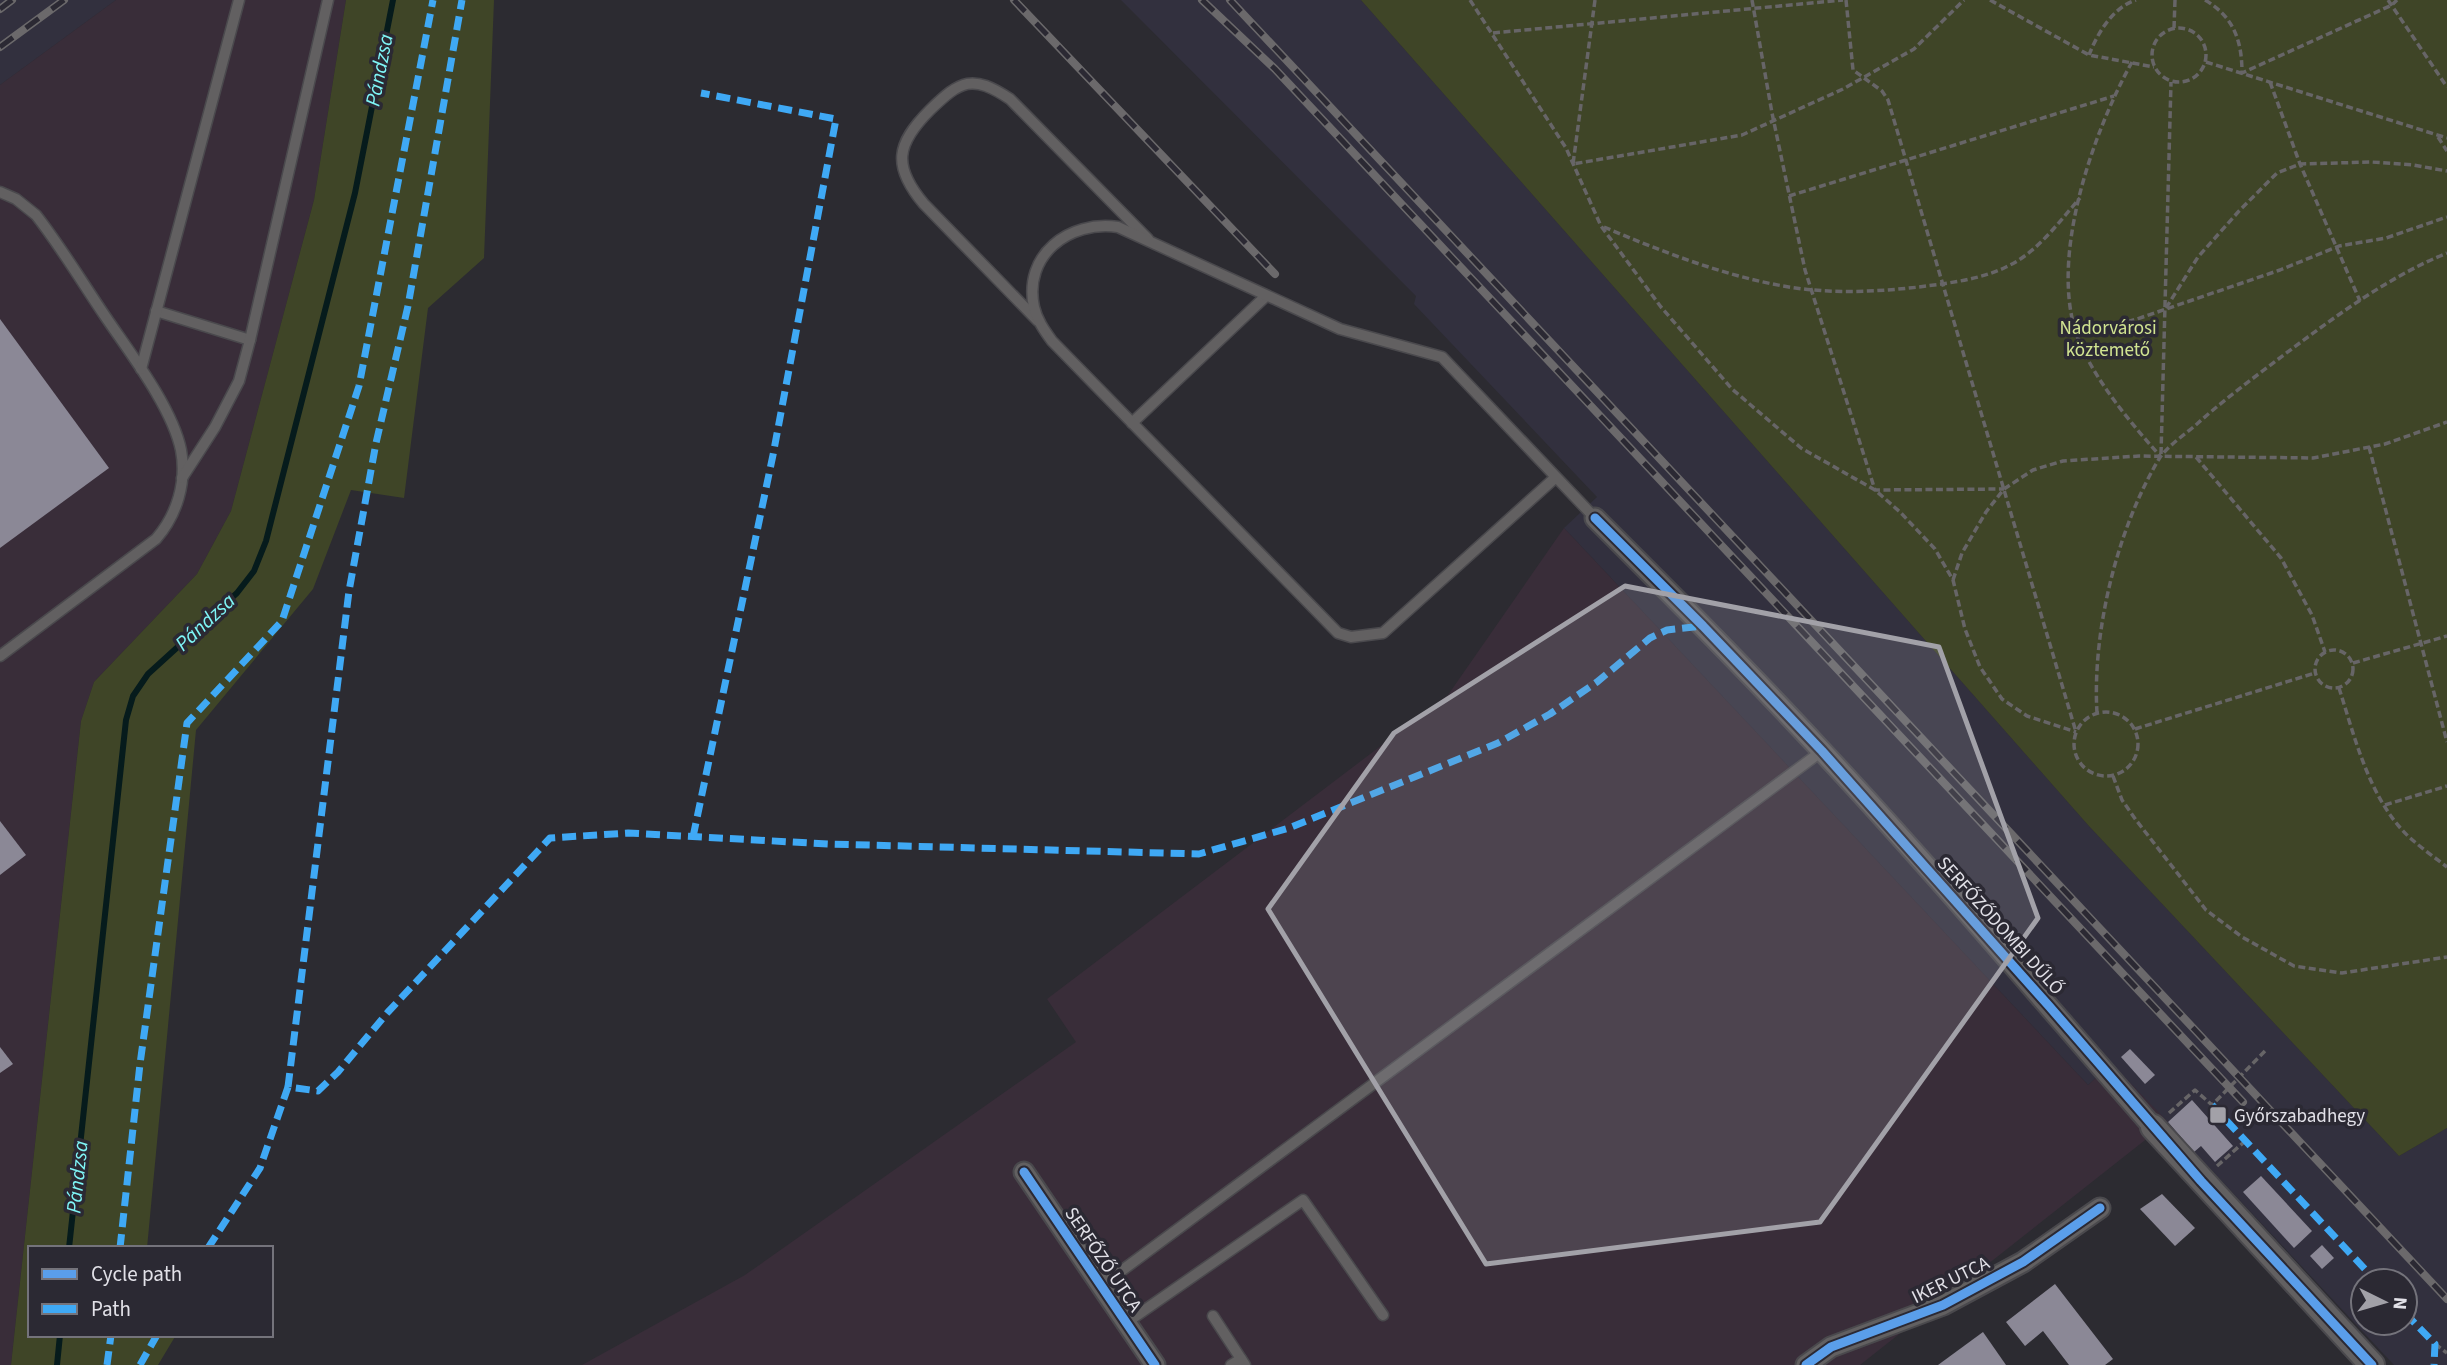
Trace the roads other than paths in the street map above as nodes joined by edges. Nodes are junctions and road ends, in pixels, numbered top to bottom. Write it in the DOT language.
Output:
graph roads {
  1 [pos="239,0"];
  2 [pos="328,0"];
  3 [pos="0,192"];
  4 [pos="1153,244"];
  5 [pos="1266,296"];
  6 [pos="156,311"];
  7 [pos="1039,323"];
  8 [pos="250,340"];
  9 [pos="141,369"];
  10 [pos="1132,423"];
  11 [pos="1556,477"];
  12 [pos="182,478"];
  13 [pos="1595,518"];
  14 [pos="0,656"];
  15 [pos="1822,751"];
  16 [pos="2153,1127"];
  17 [pos="1024,1172"];
  18 [pos="2100,1208"];
  19 [pos="1101,1286"];
  20 [pos="1383,1315"];
  21 [pos="1213,1316"];
  22 [pos="1126,1323"];
  23 [pos="1243,1362"];
  24 [pos="1155,1365"];
  25 [pos="1231,1365"];
  26 [pos="1806,1365"];
  27 [pos="2372,1365"];
  1 -- 6 [label="lane"];
  2 -- 8 [label="lane"];
  3 -- 9 [label="lane"];
  4 -- 5 [label="lane"];
  4 -- 7 [label="lane"];
  4 -- 7 [label="lane"];
  5 -- 10 [label="lane"];
  5 -- 11 [label="lane"];
  6 -- 8 [label="lane"];
  6 -- 9 [label="lane"];
  7 -- 10 [label="lane"];
  8 -- 12 [label="lane"];
  9 -- 12 [label="lane"];
  10 -- 11 [label="lane"];
  11 -- 13 [label="lane"];
  12 -- 14 [label="lane"];
  13 -- 15 [label="street, SERFŐZŐDOMBI DŰLŐ"];
  15 -- 16 [label="street, SERFŐZŐDOMBI DŰLŐ"];
  15 -- 19 [label="lane"];
  16 -- 27 [label="street, SERFŐZŐDOMBI DŰLŐ"];
  17 -- 19 [label="street, SERFŐZŐ UTCA"];
  18 -- 26 [label="street, IKER UTCA"];
  19 -- 22 [label="street, SERFŐZŐ UTCA"];
  20 -- 22 [label="lane"];
  21 -- 23 [label="lane"];
  22 -- 24 [label="street, SERFŐZŐ UTCA"];
  23 -- 25 [label="lane"];
}
